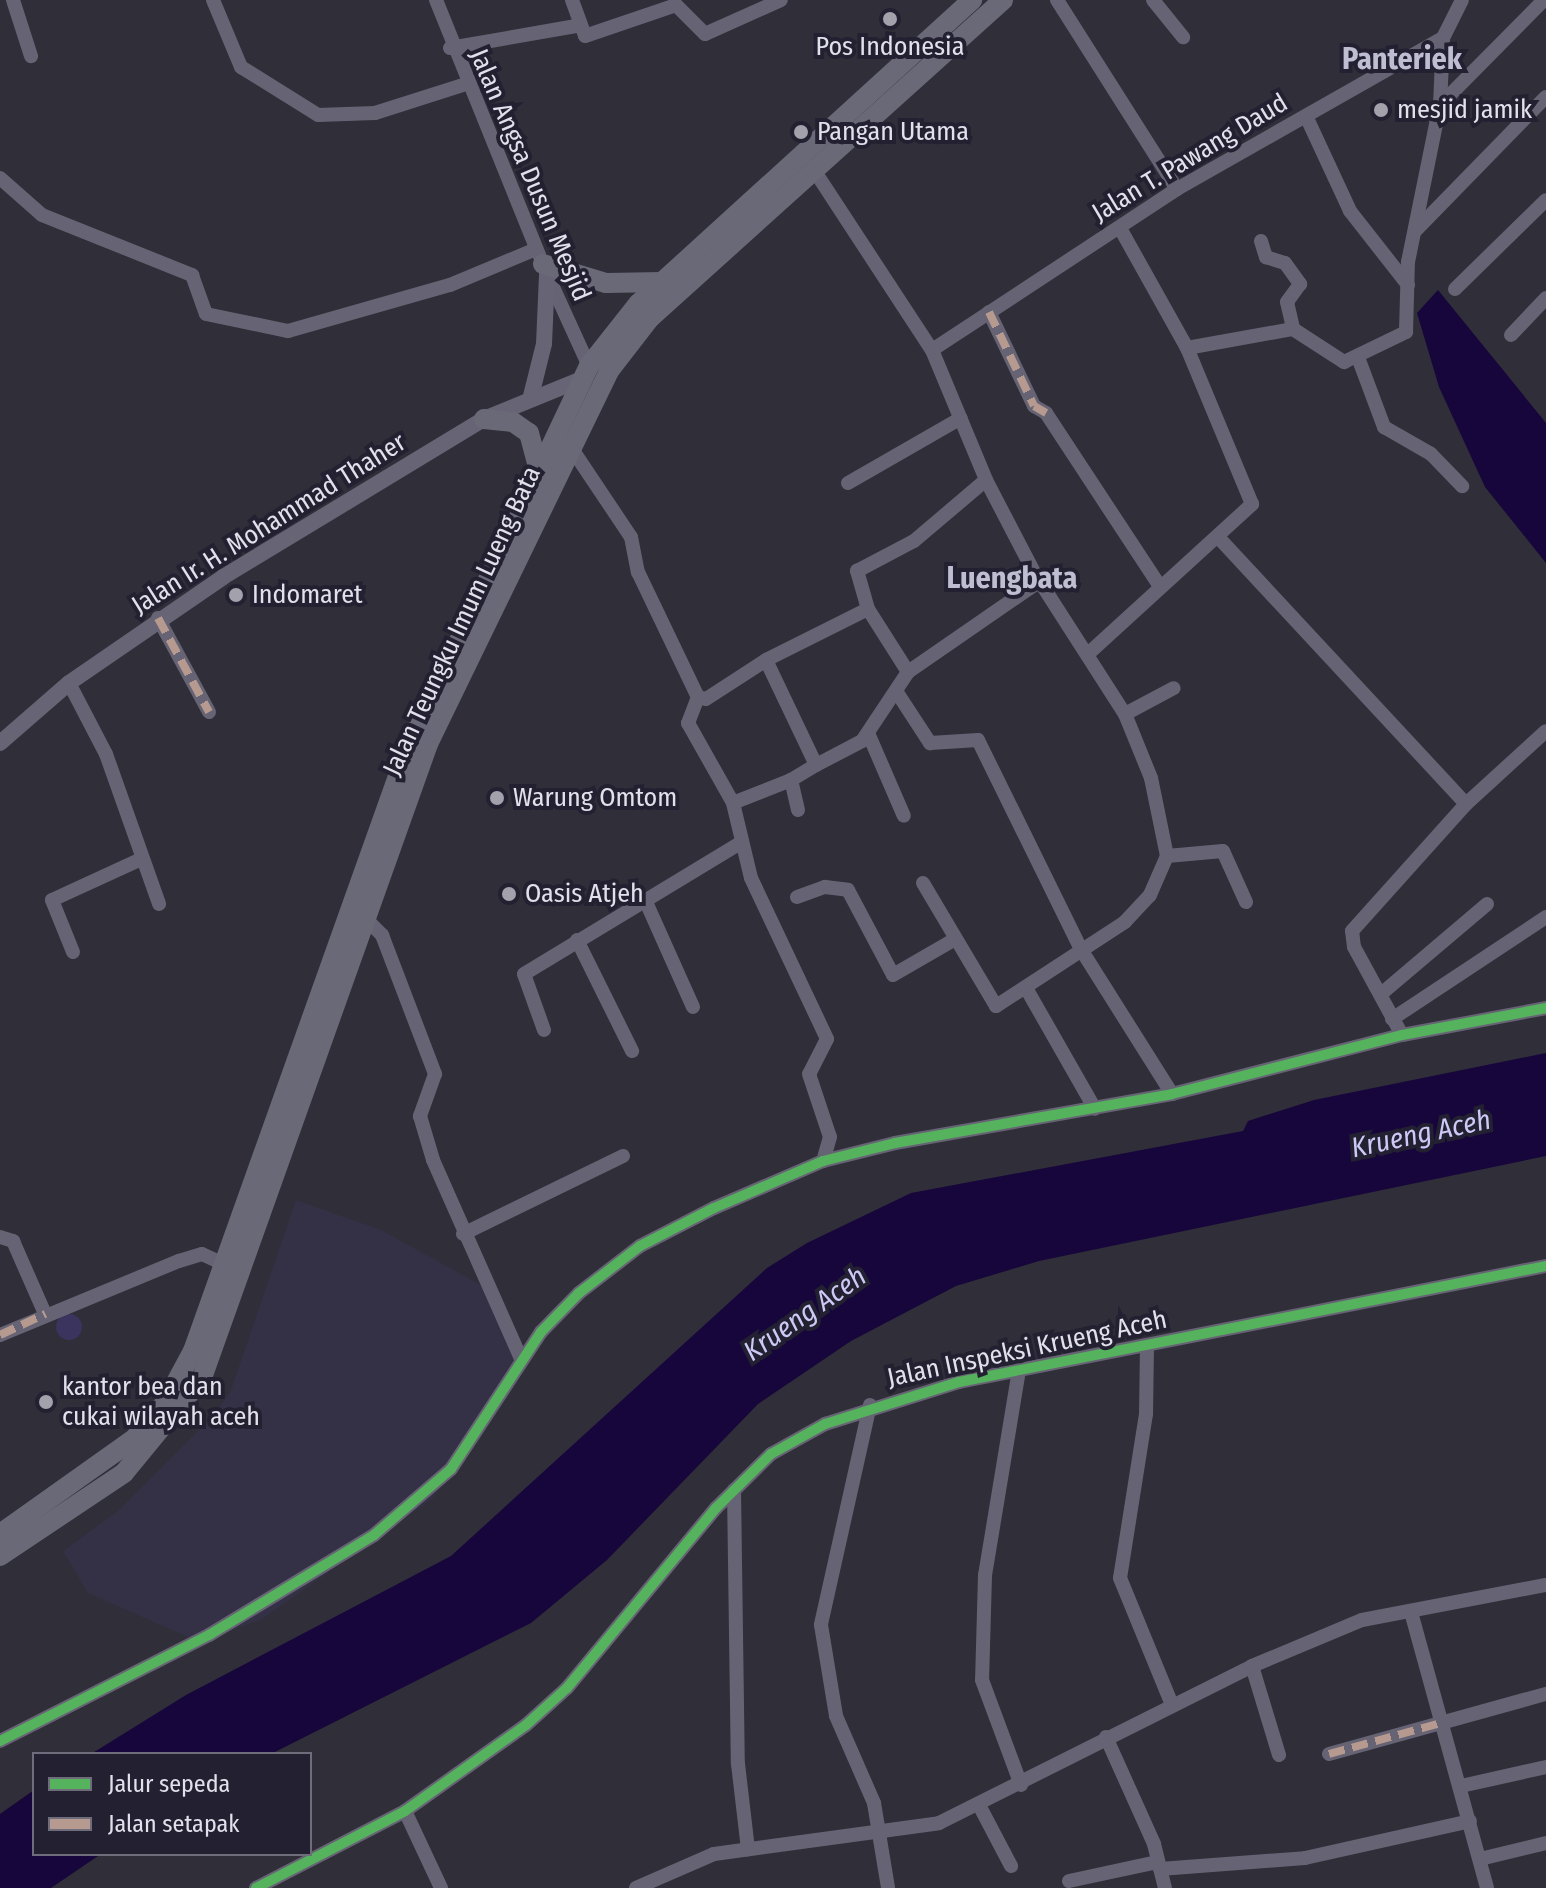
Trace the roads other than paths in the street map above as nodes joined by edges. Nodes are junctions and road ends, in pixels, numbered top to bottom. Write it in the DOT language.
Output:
graph roads {
  1 [pos="13,0"];
  2 [pos="213,0"];
  3 [pos="436,0"];
  4 [pos="572,0"];
  5 [pos="781,0"];
  6 [pos="972,0"];
  7 [pos="1003,0"];
  8 [pos="1057,0"];
  9 [pos="1153,0"];
  10 [pos="1462,0"];
  11 [pos="1544,0"];
  12 [pos="576,26"];
  13 [pos="1183,37"];
  14 [pos="1443,38"];
  15 [pos="450,48"];
  16 [pos="31,56"];
  17 [pos="466,84"];
  18 [pos="1546,97"];
  19 [pos="1440,105"];
  20 [pos="1306,116"];
  21 [pos="853,122"];
  22 [pos="814,170"];
  23 [pos="0,178"];
  24 [pos="1177,189"];
  25 [pos="1546,200"];
  26 [pos="1120,228"];
  27 [pos="1415,230"];
  28 [pos="1261,241"];
  29 [pos="542,262"];
  30 [pos="662,282"];
  31 [pos="1408,285"];
  32 [pos="1455,289"];
  33 [pos="1546,298"];
  34 [pos="989,312"];
  35 [pos="1293,329"];
  36 [pos="1511,335"];
  37 [pos="1187,348"];
  38 [pos="932,350"];
  39 [pos="1359,360"];
  40 [pos="585,372"];
  41 [pos="531,396"];
  42 [pos="961,418"];
  43 [pos="484,419"];
  44 [pos="572,449"];
  45 [pos="537,462"];
  46 [pos="986,480"];
  47 [pos="848,483"];
  48 [pos="1462,486"];
  49 [pos="1218,537"];
  50 [pos="1040,581"];
  51 [pos="1159,585"];
  52 [pos="868,609"];
  53 [pos="158,618"];
  54 [pos="1089,653"];
  55 [pos="766,660"];
  56 [pos="908,672"];
  57 [pos="69,683"];
  58 [pos="1174,688"];
  59 [pos="898,694"];
  60 [pos="442,696"];
  61 [pos="698,697"];
  62 [pos="209,712"];
  63 [pos="1125,714"];
  64 [pos="1546,731"];
  65 [pos="868,733"];
  66 [pos="0,743"];
  67 [pos="816,765"];
  68 [pos="791,780"];
  69 [pos="733,803"];
  70 [pos="1466,804"];
  71 [pos="798,810"];
  72 [pos="904,816"];
  73 [pos="739,844"];
  74 [pos="1167,856"];
  75 [pos="141,859"];
  76 [pos="923,883"];
  77 [pos="797,897"];
  78 [pos="646,902"];
  79 [pos="1246,902"];
  80 [pos="159,904"];
  81 [pos="1487,904"];
  82 [pos="1546,917"];
  83 [pos="366,919"];
  84 [pos="577,940"];
  85 [pos="952,941"];
  86 [pos="1082,951"];
  87 [pos="73,952"];
  88 [pos="1026,988"];
  89 [pos="1381,994"];
  90 [pos="693,1007"];
  91 [pos="1546,1008"];
  92 [pos="1392,1019"];
  93 [pos="544,1030"];
  94 [pos="1402,1035"];
  95 [pos="632,1051"];
  96 [pos="1172,1094"];
  97 [pos="1095,1109"];
  98 [pos="623,1156"];
  99 [pos="823,1161"];
  100 [pos="463,1234"];
  101 [pos="0,1237"];
  102 [pos="1546,1266"];
  103 [pos="231,1267"];
  104 [pos="45,1314"];
  105 [pos="0,1335"];
  106 [pos="1147,1345"];
  107 [pos="521,1359"];
  108 [pos="1019,1370"];
  109 [pos="870,1405"];
  110 [pos="734,1490"];
  111 [pos="0,1534"];
  112 [pos="0,1556"];
  113 [pos="1546,1585"];
  114 [pos="1411,1612"];
  115 [pos="1252,1666"];
  116 [pos="1546,1694"];
  117 [pos="1172,1705"];
  118 [pos="1441,1723"];
  119 [pos="1106,1737"];
  120 [pos="0,1741"];
  121 [pos="1329,1754"];
  122 [pos="1279,1755"];
  123 [pos="1546,1767"];
  124 [pos="1021,1785"];
  125 [pos="1461,1786"];
  126 [pos="979,1805"];
  127 [pos="405,1811"];
  128 [pos="1470,1821"];
  129 [pos="879,1833"];
  130 [pos="1546,1843"];
  131 [pos="748,1849"];
  132 [pos="1480,1859"];
  133 [pos="1011,1866"];
  134 [pos="1159,1866"];
  135 [pos="1069,1881"];
  136 [pos="256,1888"];
  137 [pos="441,1888"];
  138 [pos="636,1888"];
  139 [pos="888,1888"];
  140 [pos="1165,1888"];
  141 [pos="1487,1888"];
  1 -- 16 [label="street"];
  2 -- 17 [label="street"];
  3 -- 15 [label="street, Jalan Angsa Dusun Mesjid"];
  4 -- 12 [label="street"];
  5 -- 12 [label="street"];
  6 -- 21 [label="highway, Jalan Teungku Imum Lueng Bata"];
  7 -- 21 [label="highway, Jalan Teungku Imum Lueng Bata"];
  8 -- 24 [label="street"];
  9 -- 13 [label="street"];
  10 -- 14 [label="street"];
  11 -- 19 [label="street"];
  12 -- 15 [label="street"];
  14 -- 19 [label="street"];
  14 -- 20 [label="street, Jalan T. Pawang Daud"];
  15 -- 17 [label="street, Jalan Angsa Dusun Mesjid"];
  17 -- 29 [label="street, Jalan Angsa Dusun Mesjid"];
  18 -- 27 [label="street"];
  19 -- 27 [label="street"];
  20 -- 24 [label="street, Jalan T. Pawang Daud"];
  20 -- 31 [label="street"];
  21 -- 22 [label="highway, Jalan Teungku Imum Lueng Bata"];
  21 -- 30 [label="highway, Jalan Teungku Imum Lueng Bata"];
  22 -- 38 [label="street"];
  22 -- 44 [label="highway, Jalan Teungku Imum Lueng Bata"];
  23 -- 29 [label="street"];
  24 -- 26 [label="street, Jalan T. Pawang Daud"];
  25 -- 32 [label="street"];
  26 -- 34 [label="street, Jalan T. Pawang Daud"];
  26 -- 37 [label="street"];
  27 -- 31 [label="street"];
  28 -- 35 [label="street"];
  29 -- 30 [label="highway"];
  29 -- 40 [label="street, Jalan Angsa Dusun Mesjid"];
  29 -- 41 [label="main road"];
  30 -- 40 [label="highway, Jalan Teungku Imum Lueng Bata"];
  31 -- 39 [label="street"];
  33 -- 36 [label="street"];
  34 -- 38 [label="street, Jalan T. Pawang Daud"];
  34 -- 51 [label="street"];
  35 -- 37 [label="street"];
  35 -- 39 [label="street"];
  37 -- 49 [label="street"];
  38 -- 42 [label="street"];
  39 -- 48 [label="street"];
  40 -- 41 [label="main road, Jalan Ir. H. Mohammad Thaher"];
  40 -- 45 [label="highway, Jalan Teungku Imum Lueng Bata"];
  41 -- 43 [label="main road, Jalan Ir. H. Mohammad Thaher"];
  42 -- 46 [label="street"];
  42 -- 47 [label="street"];
  43 -- 45 [label="highway"];
  43 -- 53 [label="main road, Jalan Ir. H. Mohammad Thaher"];
  44 -- 60 [label="highway, Jalan Teungku Imum Lueng Bata"];
  44 -- 61 [label="street"];
  45 -- 60 [label="highway, Jalan Teungku Imum Lueng Bata"];
  46 -- 50 [label="street"];
  46 -- 52 [label="street"];
  49 -- 51 [label="street"];
  49 -- 70 [label="street"];
  50 -- 54 [label="street"];
  50 -- 56 [label="street"];
  51 -- 54 [label="street"];
  52 -- 55 [label="street"];
  52 -- 56 [label="street"];
  53 -- 57 [label="main road, Jalan Ir. H. Mohammad Thaher"];
  53 -- 62 [label="street"];
  54 -- 63 [label="street"];
  55 -- 61 [label="street"];
  55 -- 67 [label="street"];
  56 -- 59 [label="street"];
  57 -- 66 [label="main road, Jalan Ir. H. Mohammad Thaher"];
  57 -- 75 [label="street"];
  58 -- 63 [label="street"];
  59 -- 65 [label="street"];
  59 -- 86 [label="street"];
  60 -- 83 [label="highway, Jalan Teungku Imum Lueng Bata"];
  60 -- 103 [label="highway, Jalan Teungku Imum Lueng Bata"];
  61 -- 69 [label="street"];
  63 -- 74 [label="street"];
  64 -- 70 [label="street"];
  65 -- 67 [label="street"];
  65 -- 72 [label="street"];
  67 -- 68 [label="street"];
  68 -- 69 [label="street"];
  68 -- 71 [label="street"];
  69 -- 73 [label="street"];
  70 -- 89 [label="street"];
  73 -- 78 [label="street"];
  73 -- 99 [label="street"];
  74 -- 79 [label="street"];
  74 -- 86 [label="street"];
  75 -- 80 [label="street"];
  75 -- 87 [label="street"];
  76 -- 85 [label="street"];
  77 -- 85 [label="street"];
  78 -- 84 [label="street"];
  78 -- 90 [label="street"];
  81 -- 89 [label="street"];
  82 -- 92 [label="street"];
  83 -- 100 [label="street"];
  83 -- 103 [label="highway, Jalan Teungku Imum Lueng Bata"];
  84 -- 93 [label="street"];
  84 -- 95 [label="street"];
  85 -- 88 [label="street"];
  86 -- 88 [label="street"];
  86 -- 96 [label="street"];
  88 -- 97 [label="street"];
  89 -- 92 [label="street"];
  91 -- 94 [label="street"];
  92 -- 94 [label="street"];
  94 -- 96 [label="street"];
  96 -- 97 [label="street"];
  97 -- 99 [label="street"];
  98 -- 100 [label="street"];
  99 -- 107 [label="street"];
  100 -- 107 [label="street"];
  101 -- 104 [label="street"];
  102 -- 106 [label="street, Jalan Inspeksi Krueng Aceh"];
  103 -- 104 [label="street"];
  103 -- 111 [label="highway, Jalan Teungku Imum Lueng Bata"];
  103 -- 112 [label="highway, Jalan Teungku Imum Lueng Bata"];
  104 -- 105 [label="street"];
  106 -- 108 [label="street, Jalan Inspeksi Krueng Aceh"];
  106 -- 117 [label="street"];
  107 -- 120 [label="street"];
  108 -- 109 [label="street, Jalan Inspeksi Krueng Aceh"];
  108 -- 124 [label="street"];
  109 -- 110 [label="street, Jalan Inspeksi Krueng Aceh"];
  109 -- 129 [label="street"];
  110 -- 127 [label="street, Jalan Inspeksi Krueng Aceh"];
  110 -- 131 [label="street"];
  113 -- 114 [label="street"];
  114 -- 115 [label="street"];
  114 -- 118 [label="street"];
  115 -- 117 [label="street"];
  115 -- 122 [label="street"];
  116 -- 118 [label="street"];
  117 -- 119 [label="street"];
  118 -- 121 [label="street"];
  118 -- 125 [label="street"];
  119 -- 124 [label="street"];
  119 -- 134 [label="street"];
  123 -- 125 [label="street"];
  124 -- 126 [label="street"];
  125 -- 128 [label="street"];
  126 -- 129 [label="street"];
  126 -- 133 [label="street"];
  127 -- 136 [label="street, Jalan Inspeksi Krueng Aceh"];
  127 -- 137 [label="street"];
  128 -- 132 [label="street"];
  128 -- 134 [label="street"];
  129 -- 131 [label="street"];
  129 -- 139 [label="street"];
  130 -- 132 [label="street"];
  131 -- 138 [label="street"];
  132 -- 141 [label="street"];
  134 -- 135 [label="street"];
  134 -- 140 [label="street"];
}
